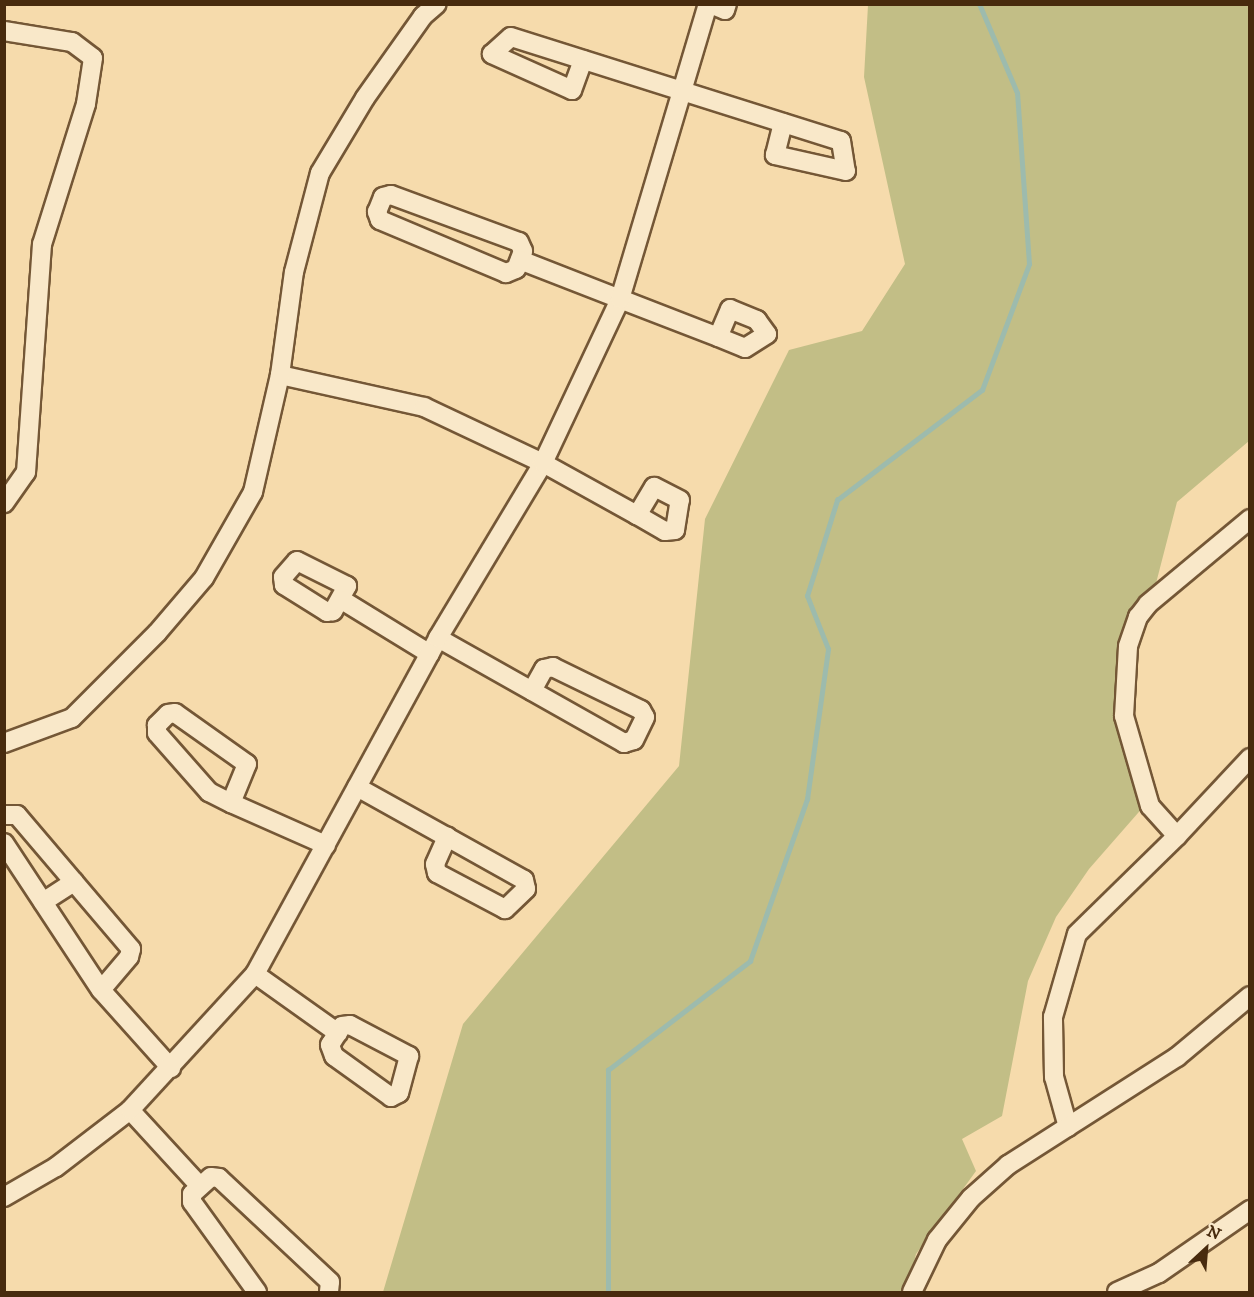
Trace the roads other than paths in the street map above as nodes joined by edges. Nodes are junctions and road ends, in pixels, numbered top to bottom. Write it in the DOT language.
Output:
graph roads {
  1 [pos="437,4"];
  2 [pos="709,4"];
  3 [pos="727,4"];
  4 [pos="4,31"];
  5 [pos="584,60"];
  6 [pos="682,91"];
  7 [pos="783,123"];
  8 [pos="520,260"];
  9 [pos="620,298"];
  10 [pos="718,337"];
  11 [pos="280,375"];
  12 [pos="543,463"];
  13 [pos="4,503"];
  14 [pos="637,515"];
  15 [pos="1250,519"];
  16 [pos="342,600"];
  17 [pos="434,646"];
  18 [pos="532,692"];
  19 [pos="4,743"];
  20 [pos="1250,758"];
  21 [pos="357,787"];
  22 [pos="231,802"];
  23 [pos="4,815"];
  24 [pos="447,837"];
  25 [pos="1178,837"];
  26 [pos="4,843"];
  27 [pos="326,845"];
  28 [pos="74,882"];
  29 [pos="43,902"];
  30 [pos="255,974"];
  31 [pos="101,990"];
  32 [pos="1250,996"];
  33 [pos="338,1033"];
  34 [pos="171,1068"];
  35 [pos="130,1110"];
  36 [pos="1068,1127"];
  37 [pos="201,1186"];
  38 [pos="4,1197"];
  39 [pos="1250,1210"];
  40 [pos="257,1293"];
  41 [pos="329,1293"];
  42 [pos="912,1293"];
  43 [pos="1117,1293"];
  1 -- 11 [label="street"];
  2 -- 3 [label="street"];
  2 -- 6 [label="street"];
  4 -- 13 [label="street"];
  5 -- 6 [label="street"];
  6 -- 7 [label="street"];
  6 -- 9 [label="street"];
  8 -- 8 [label="street"];
  8 -- 9 [label="street"];
  9 -- 10 [label="street"];
  9 -- 12 [label="street"];
  11 -- 12 [label="street"];
  11 -- 19 [label="street"];
  12 -- 14 [label="street"];
  12 -- 17 [label="street"];
  15 -- 25 [label="street"];
  16 -- 17 [label="street"];
  17 -- 18 [label="street"];
  17 -- 21 [label="street"];
  18 -- 18 [label="street"];
  20 -- 25 [label="street"];
  21 -- 24 [label="street"];
  21 -- 27 [label="street"];
  22 -- 22 [label="street"];
  22 -- 27 [label="street"];
  23 -- 28 [label="street"];
  24 -- 24 [label="street"];
  25 -- 36 [label="street"];
  26 -- 29 [label="street"];
  27 -- 30 [label="street"];
  28 -- 29 [label="street"];
  28 -- 31 [label="street"];
  29 -- 31 [label="street"];
  30 -- 33 [label="street"];
  30 -- 34 [label="street"];
  31 -- 34 [label="street"];
  32 -- 36 [label="street"];
  33 -- 33 [label="street"];
  34 -- 35 [label="street"];
  35 -- 37 [label="street"];
  35 -- 38 [label="street"];
  36 -- 42 [label="street"];
  37 -- 40 [label="street"];
  37 -- 41 [label="street"];
  39 -- 43 [label="street"];
}
